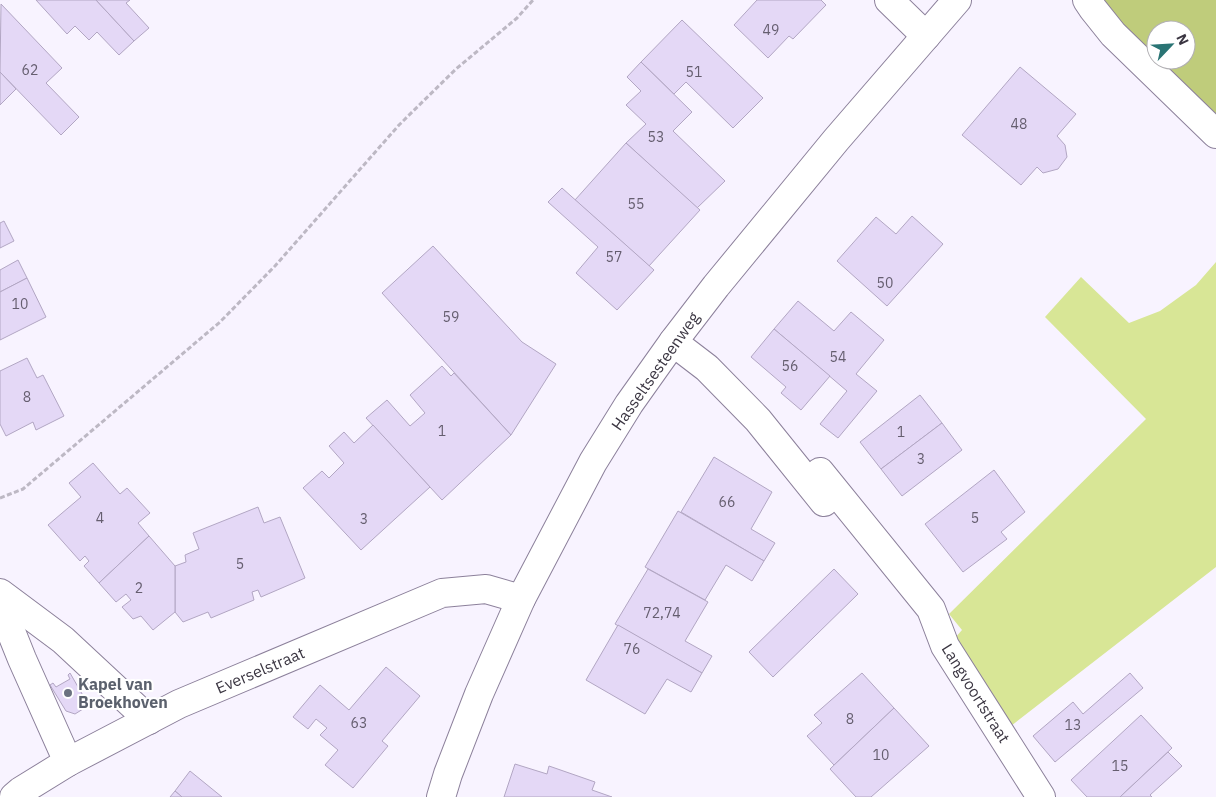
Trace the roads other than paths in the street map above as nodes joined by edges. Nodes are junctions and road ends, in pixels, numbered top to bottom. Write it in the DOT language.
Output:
graph roads {
  1 [pos="888,0"];
  2 [pos="957,0"];
  3 [pos="1087,0"];
  4 [pos="926,36"];
  5 [pos="1216,134"];
  6 [pos="673,342"];
  7 [pos="820,472"];
  8 [pos="0,593"];
  9 [pos="521,599"];
  10 [pos="904,599"];
  11 [pos="0,604"];
  12 [pos="149,720"];
  13 [pos="68,762"];
  14 [pos="14,797"];
  15 [pos="441,797"];
  16 [pos="1041,797"];
  1 -- 4 [label="street"];
  2 -- 4 [label="street, Hasseltsesteenweg"];
  3 -- 5 [label="street"];
  4 -- 6 [label="street, Hasseltsesteenweg"];
  6 -- 9 [label="street, Hasseltsesteenweg"];
  6 -- 10 [label="street"];
  7 -- 16 [label="street, Langvoortstraat"];
  8 -- 12 [label="street"];
  9 -- 12 [label="street, Everselstraat"];
  9 -- 15 [label="street, Hasseltsesteenweg"];
  11 -- 13 [label="street"];
  12 -- 13 [label="street, Everselstraat"];
  13 -- 14 [label="street, Everselstraat"];
}
